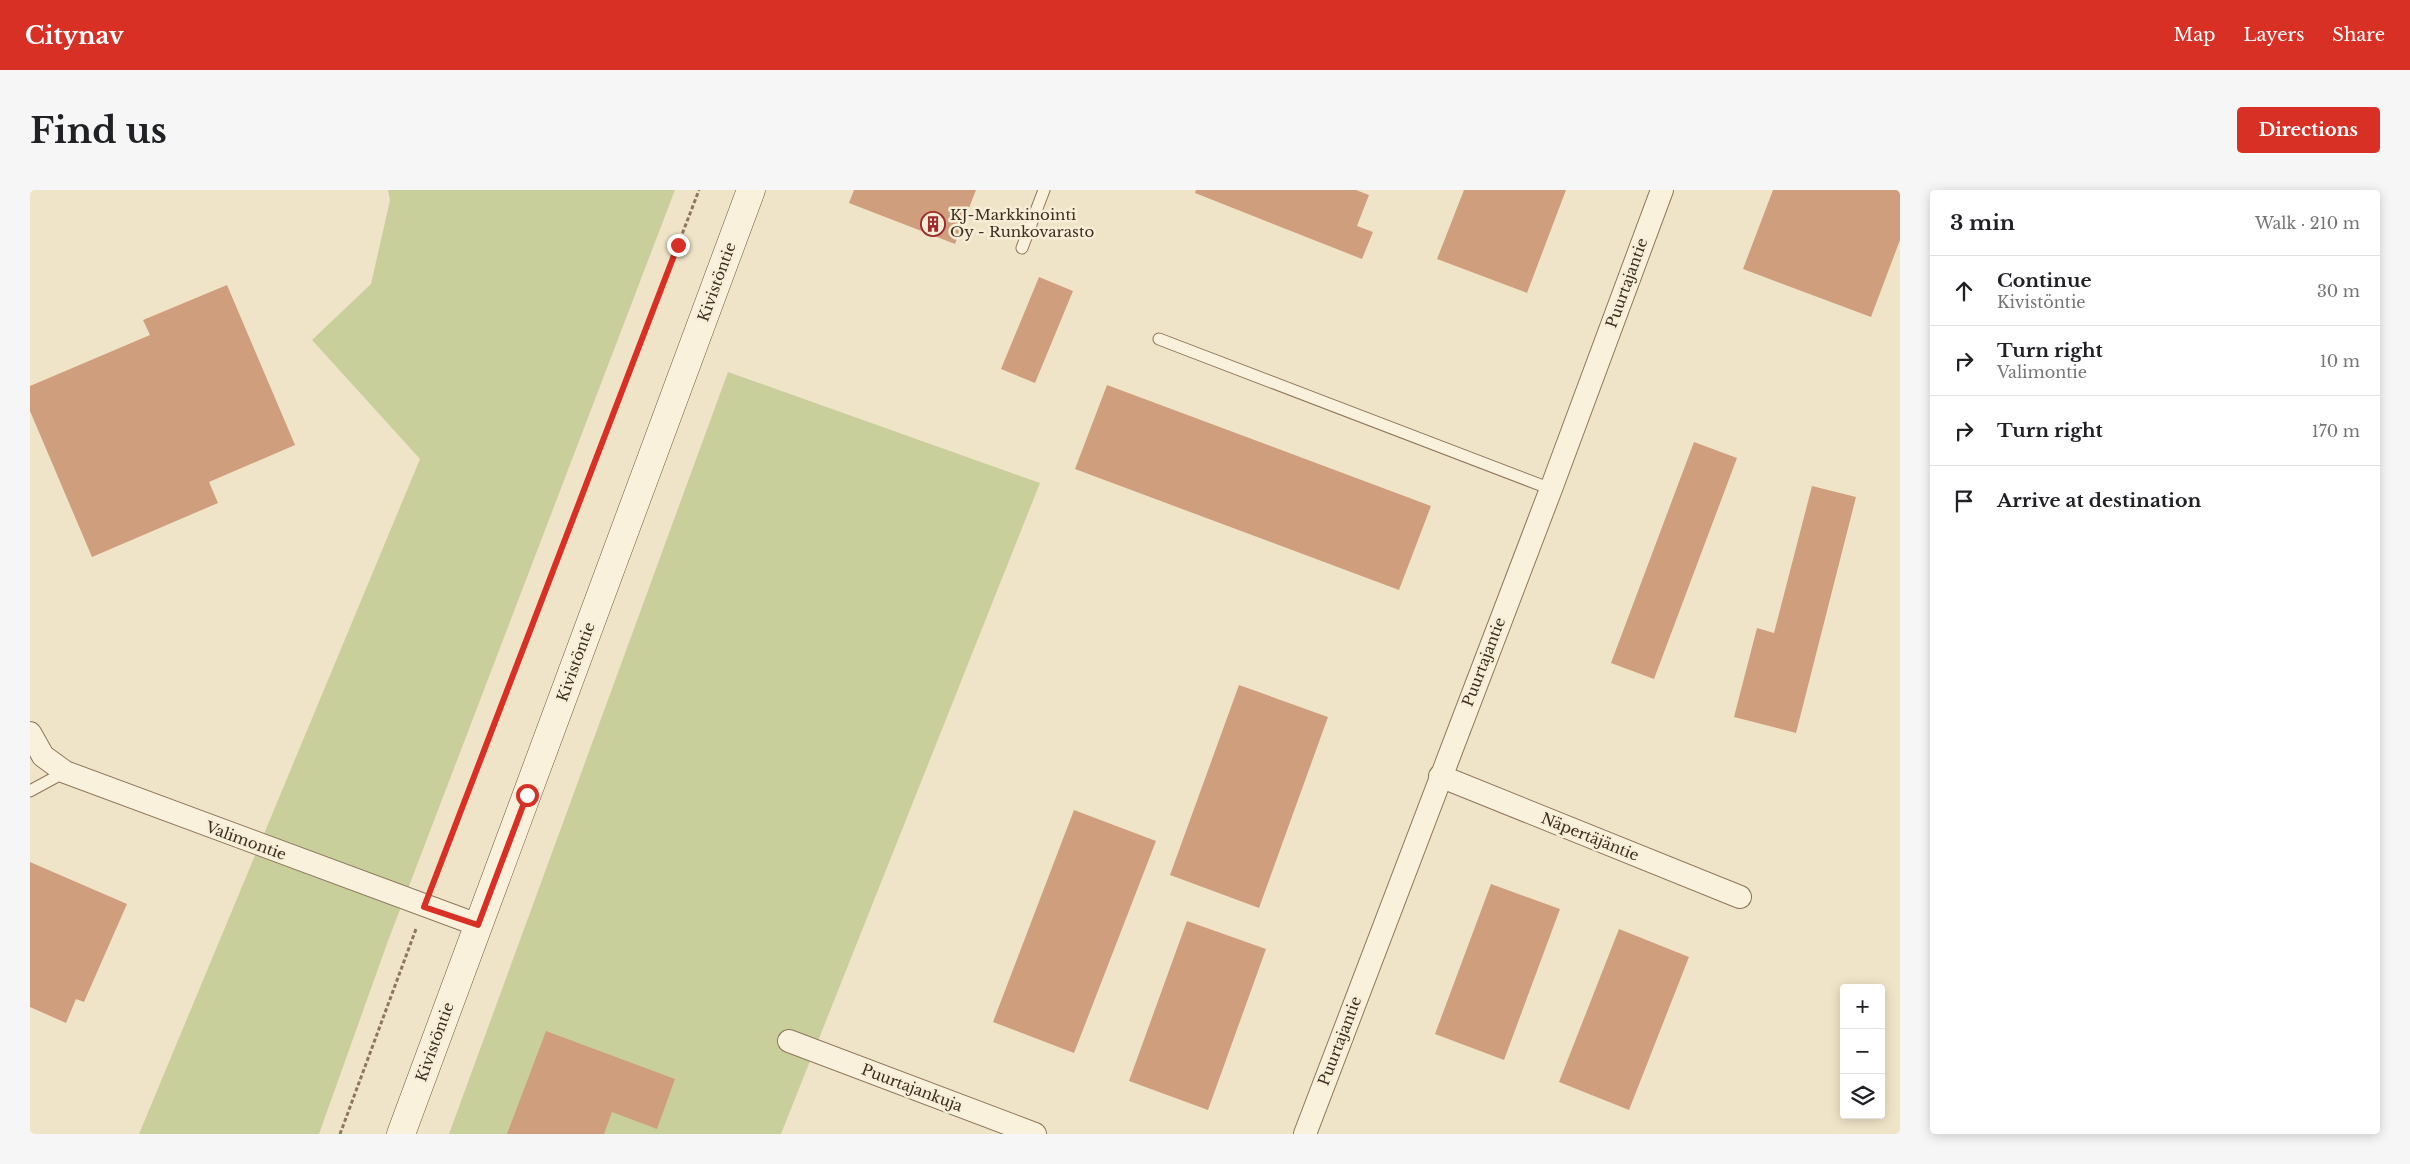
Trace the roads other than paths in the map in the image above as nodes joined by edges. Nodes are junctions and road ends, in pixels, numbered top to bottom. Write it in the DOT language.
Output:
graph roads {
  1 [pos="751,190"];
  2 [pos="1044,190"];
  3 [pos="1662,190"];
  4 [pos="1022,248"];
  5 [pos="1159,339"];
  6 [pos="1552,489"];
  7 [pos="30,733"];
  8 [pos="65,772"];
  9 [pos="1440,776"];
  10 [pos="30,792"];
  11 [pos="1740,896"];
  12 [pos="478,925"];
  13 [pos="789,1041"];
  14 [pos="401,1134"];
  15 [pos="1035,1134"];
  16 [pos="1305,1134"];
  1 -- 12 [label="main road, Kivistöntie"];
  2 -- 4 [label="lane"];
  3 -- 6 [label="street, Puurtajantie"];
  5 -- 6 [label="lane"];
  6 -- 9 [label="street, Puurtajantie"];
  7 -- 8 [label="street, Valimontie"];
  8 -- 10 [label="lane"];
  8 -- 12 [label="street, Valimontie"];
  9 -- 11 [label="street, Näpertäjäntie"];
  9 -- 16 [label="street, Puurtajantie"];
  12 -- 14 [label="main road, Kivistöntie"];
  13 -- 15 [label="street, Puurtajankuja"];
}
